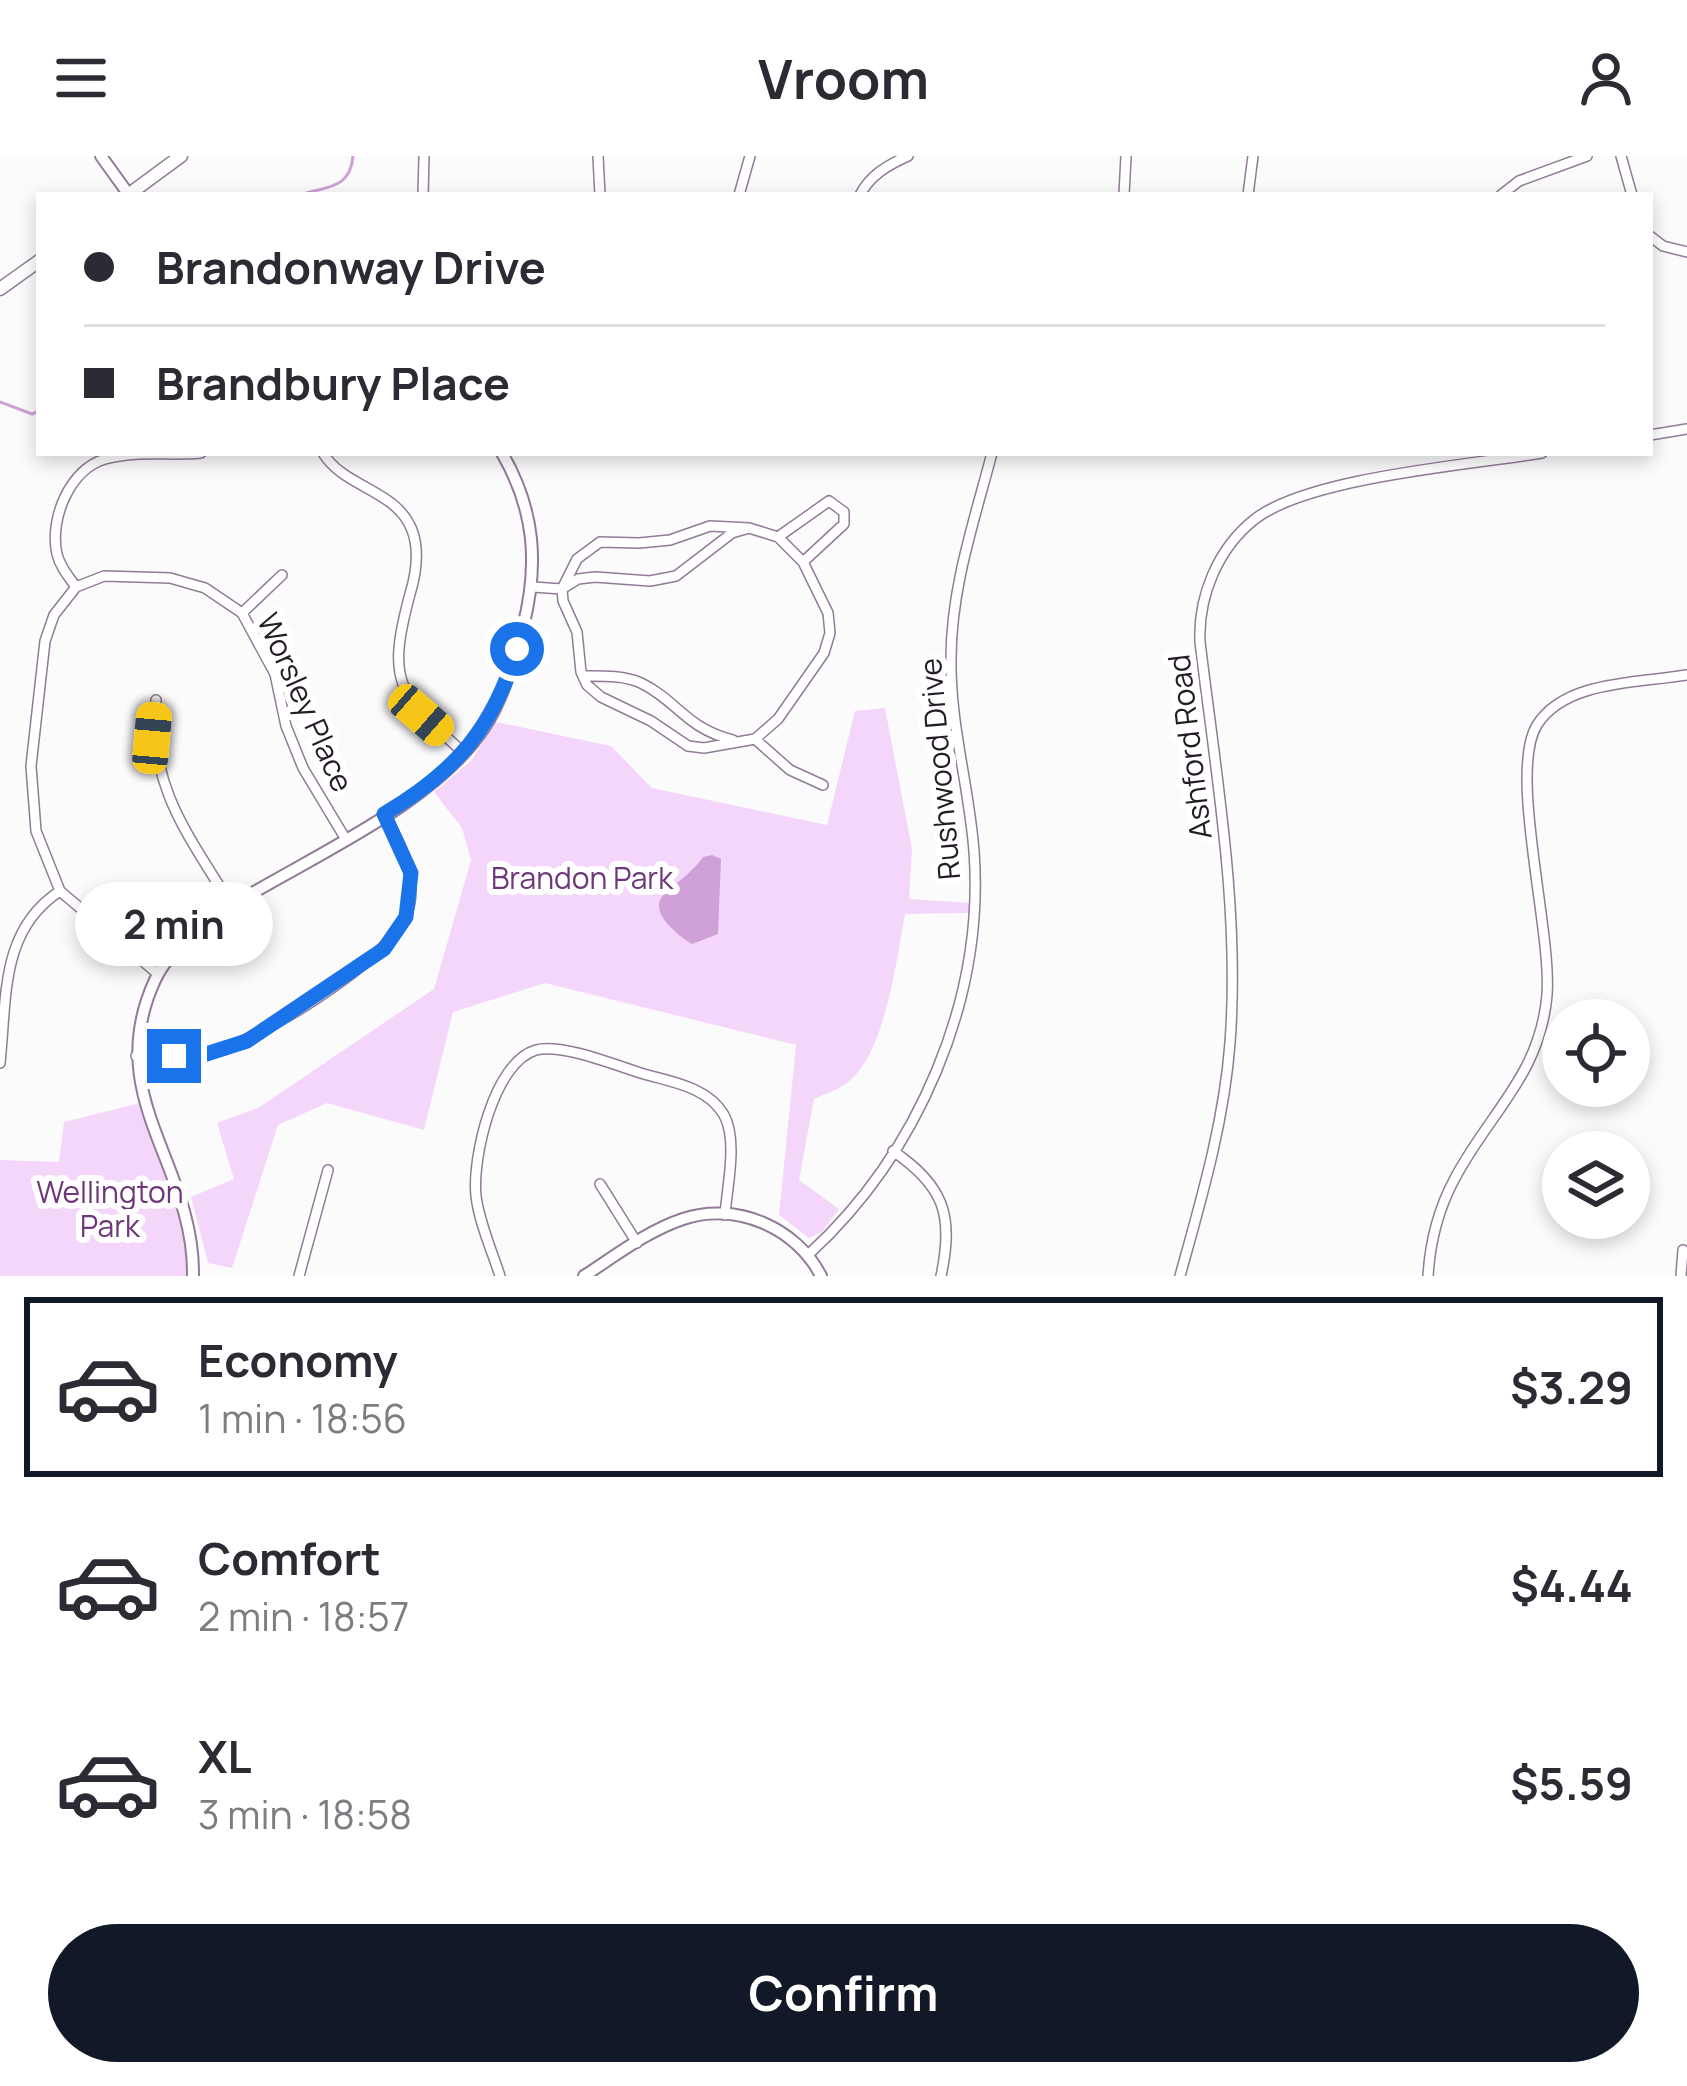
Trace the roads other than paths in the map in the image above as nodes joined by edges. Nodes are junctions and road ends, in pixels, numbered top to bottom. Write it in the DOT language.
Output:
graph roads {
  1 [pos="101,156"];
  2 [pos="181,156"];
  3 [pos="424,156"];
  4 [pos="598,156"];
  5 [pos="750,156"];
  6 [pos="908,156"];
  7 [pos="1126,156"];
  8 [pos="1253,156"];
  9 [pos="1586,156"];
  10 [pos="1622,156"];
  11 [pos="127,192"];
  12 [pos="133,192"];
  13 [pos="423,192"];
  14 [pos="600,192"];
  15 [pos="740,192"];
  16 [pos="862,192"];
  17 [pos="1124,192"];
  18 [pos="1248,192"];
  19 [pos="1504,192"];
  20 [pos="1631,192"];
  21 [pos="1653,238"];
  22 [pos="1687,252"];
  23 [pos="36,263"];
  24 [pos="0,289"];
  25 [pos="1687,429"];
  26 [pos="1653,435"];
  27 [pos="117,456"];
  28 [pos="324,456"];
  29 [pos="503,456"];
  30 [pos="991,456"];
  31 [pos="1524,456"];
  32 [pos="749,527"];
  33 [pos="778,537"];
  34 [pos="803,562"];
  35 [pos="281,574"];
  36 [pos="533,586"];
  37 [pos="76,587"];
  38 [pos="562,589"];
  39 [pos="242,613"];
  40 [pos="1687,675"];
  41 [pos="583,676"];
  42 [pos="156,700"];
  43 [pos="755,739"];
  44 [pos="741,742"];
  45 [pos="464,753"];
  46 [pos="823,784"];
  47 [pos="384,814"];
  48 [pos="344,838"];
  49 [pos="60,891"];
  50 [pos="231,905"];
  51 [pos="158,974"];
  52 [pos="136,1056"];
  53 [pos="0,1063"];
  54 [pos="893,1151"];
  55 [pos="328,1170"];
  56 [pos="600,1184"];
  57 [pos="725,1216"];
  58 [pos="637,1243"];
  59 [pos="1683,1250"];
  60 [pos="808,1254"];
  61 [pos="598,1272"];
  62 [pos="194,1276"];
  63 [pos="299,1276"];
  64 [pos="500,1276"];
  65 [pos="584,1276"];
  66 [pos="821,1276"];
  67 [pos="941,1276"];
  68 [pos="1180,1276"];
  69 [pos="1428,1276"];
  70 [pos="1681,1276"];
  1 -- 11 [label="street"];
  2 -- 12 [label="main road"];
  3 -- 13 [label="street"];
  4 -- 14 [label="street"];
  5 -- 15 [label="street"];
  6 -- 16 [label="street"];
  7 -- 17 [label="street"];
  8 -- 18 [label="street"];
  9 -- 19 [label="street"];
  10 -- 20 [label="street"];
  21 -- 22 [label="street"];
  23 -- 24 [label="main road"];
  25 -- 26 [label="street"];
  27 -- 37 [label="street"];
  28 -- 45 [label="street"];
  29 -- 36 [label="street"];
  30 -- 54 [label="street, Rushwood Drive"];
  31 -- 68 [label="street, Ashford Road"];
  32 -- 33 [label="street"];
  32 -- 38 [label="street"];
  32 -- 38 [label="street"];
  33 -- 34 [label="street"];
  33 -- 34 [label="street"];
  34 -- 43 [label="street"];
  35 -- 39 [label="street"];
  36 -- 38 [label="street"];
  36 -- 45 [label="street"];
  37 -- 39 [label="street, Worsley Place"];
  37 -- 49 [label="street"];
  38 -- 41 [label="street"];
  39 -- 48 [label="street, Worsley Place"];
  40 -- 69 [label="street"];
  41 -- 44 [label="street"];
  41 -- 44 [label="street"];
  42 -- 50 [label="street"];
  43 -- 44 [label="street"];
  43 -- 46 [label="street"];
  45 -- 47 [label="street"];
  47 -- 48 [label="street"];
  47 -- 52 [label="street"];
  48 -- 50 [label="street"];
  49 -- 51 [label="street"];
  49 -- 53 [label="street"];
  50 -- 51 [label="street"];
  51 -- 52 [label="street"];
  52 -- 62 [label="street"];
  54 -- 60 [label="street, Rushwood Drive"];
  54 -- 67 [label="street"];
  55 -- 63 [label="street"];
  56 -- 58 [label="street"];
  57 -- 58 [label="street"];
  57 -- 60 [label="street"];
  57 -- 64 [label="street"];
  58 -- 61 [label="street"];
  59 -- 70 [label="street"];
  60 -- 66 [label="street"];
  61 -- 65 [label="street"];
}
